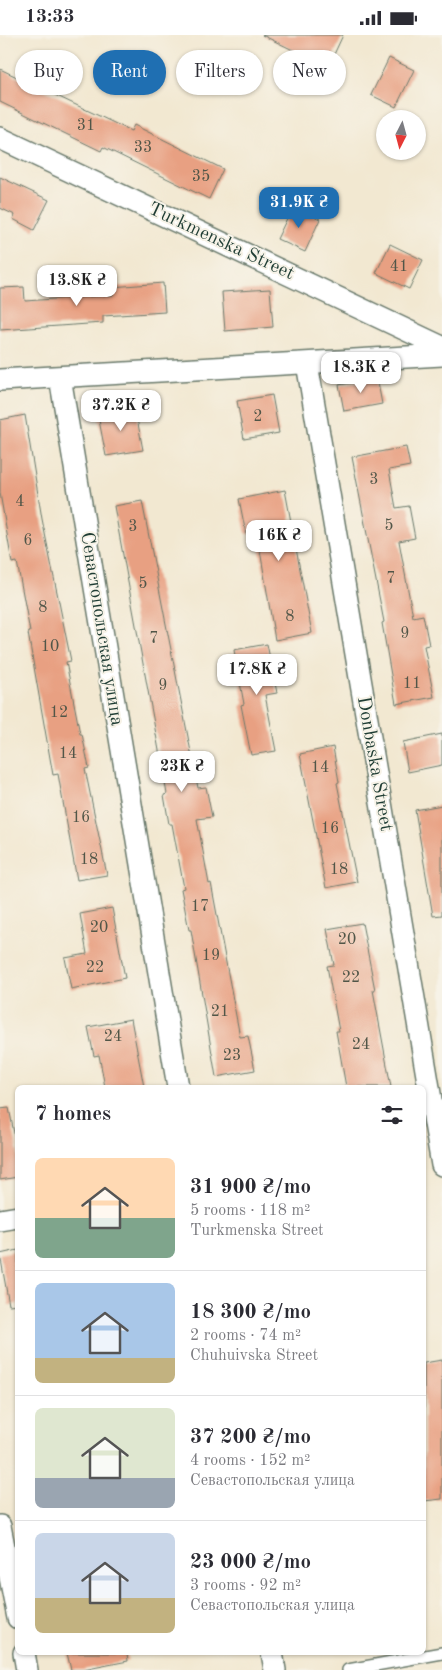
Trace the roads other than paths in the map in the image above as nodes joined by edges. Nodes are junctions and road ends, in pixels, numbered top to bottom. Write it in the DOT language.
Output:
graph roads {
  1 [pos="0,138"];
  2 [pos="442,347"];
  3 [pos="442,355"];
  4 [pos="307,363"];
  5 [pos="60,377"];
  6 [pos="0,380"];
  7 [pos="178,1085"];
  8 [pos="437,1151"];
  9 [pos="15,1218"];
  10 [pos="0,1220"];
  11 [pos="0,1526"];
  12 [pos="15,1603"];
  13 [pos="442,1653"];
  14 [pos="24,1655"];
  15 [pos="272,1655"];
  16 [pos="28,1670"];
  17 [pos="275,1670"];
  18 [pos="348,1670"];
  1 -- 2 [label="street, Turkmenska Street"];
  3 -- 4 [label="street"];
  4 -- 5 [label="street"];
  4 -- 8 [label="street, Donbaska Street"];
  5 -- 6 [label="street"];
  5 -- 7 [label="street, Севастопольская улица"];
  9 -- 10 [label="street"];
  11 -- 12 [label="street"];
  13 -- 18 [label="lane"];
  14 -- 16 [label="street"];
  15 -- 17 [label="street"];
}
